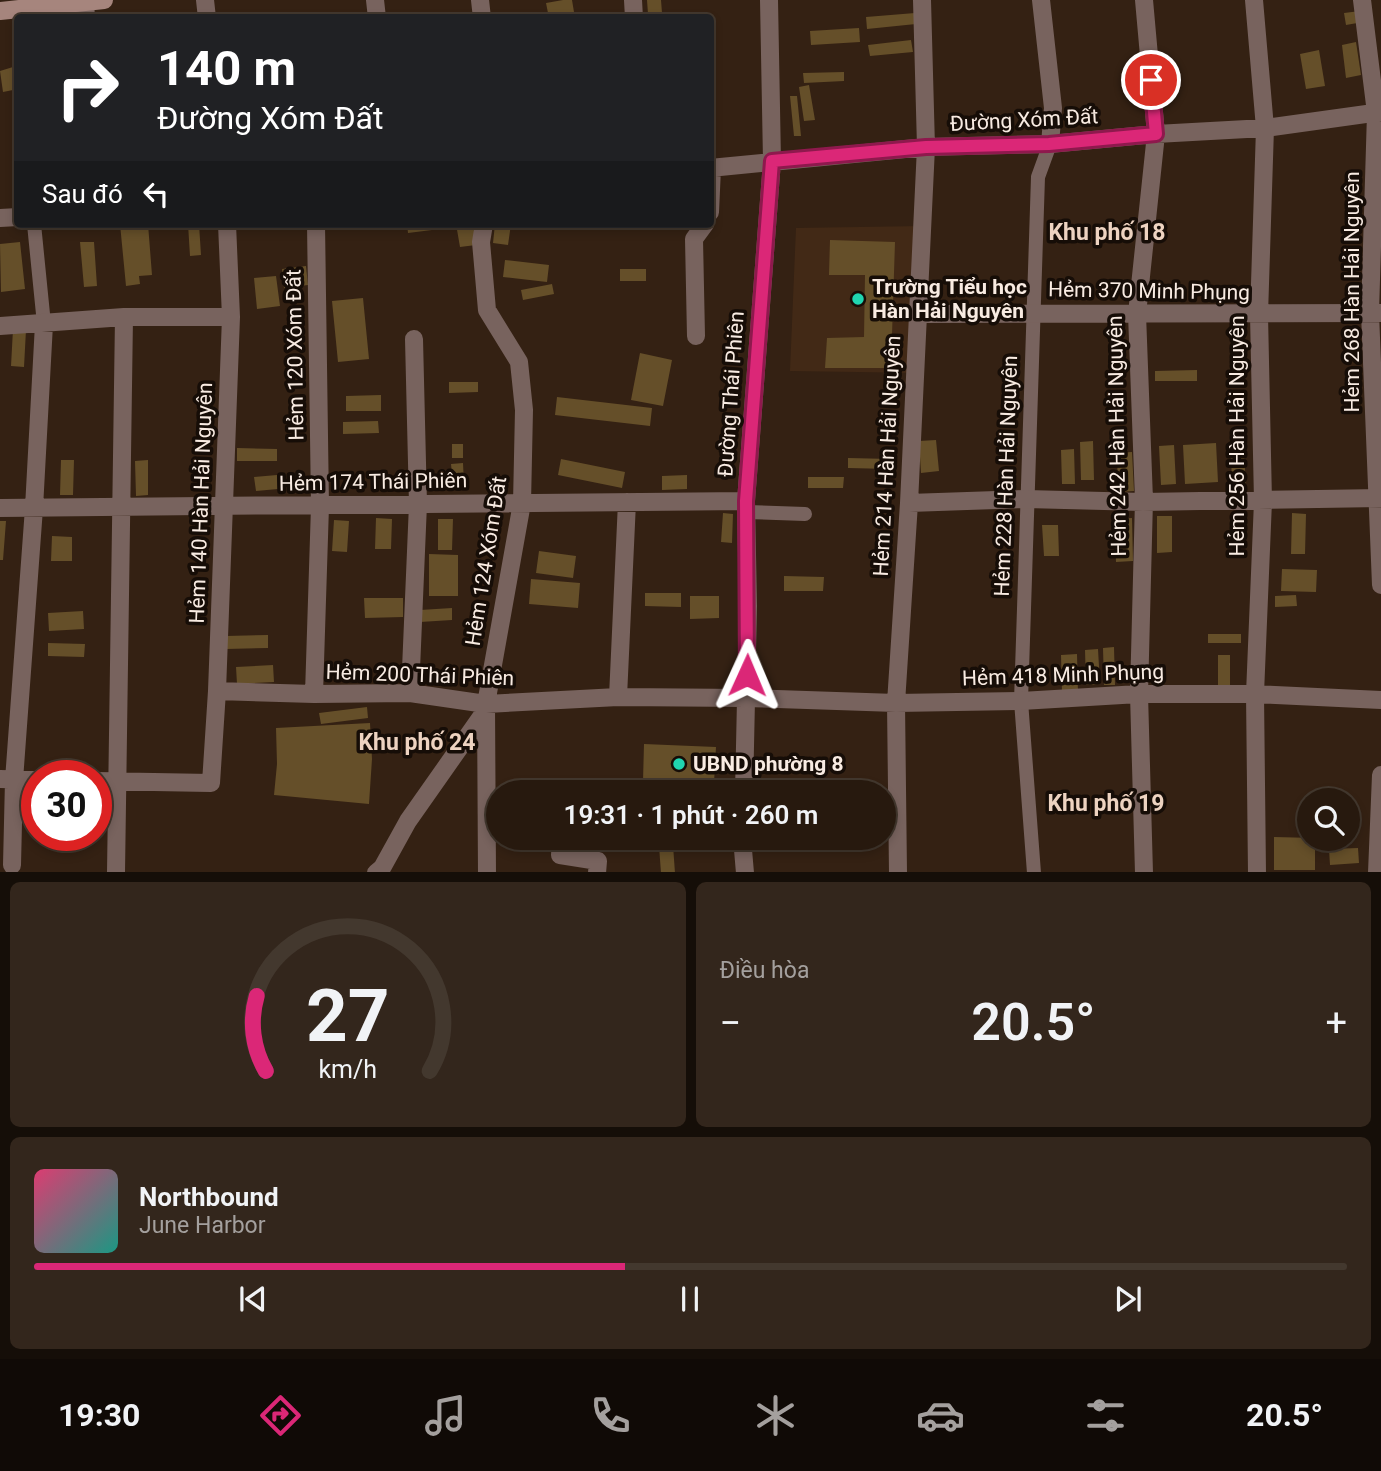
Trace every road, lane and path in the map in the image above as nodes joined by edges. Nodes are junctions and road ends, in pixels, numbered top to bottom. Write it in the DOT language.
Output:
graph roads {
  1 [pos="104,0"];
  2 [pos="769,0"];
  3 [pos="922,0"];
  4 [pos="1041,0"];
  5 [pos="1144,0"];
  6 [pos="1254,0"];
  7 [pos="1362,0"];
  8 [pos="92,5"];
  9 [pos="0,11"];
  10 [pos="1378,112"];
  11 [pos="1265,128"];
  12 [pos="1156,134"];
  13 [pos="1049,144"];
  14 [pos="926,147"];
  15 [pos="772,161"];
  16 [pos="714,168"];
  17 [pos="34,228"];
  18 [pos="227,228"];
  19 [pos="316,228"];
  20 [pos="483,228"];
  21 [pos="702,228"];
  22 [pos="1035,313"];
  23 [pos="1376,313"];
  24 [pos="917,314"];
  25 [pos="1137,314"];
  26 [pos="1259,315"];
  27 [pos="124,317"];
  28 [pos="231,317"];
  29 [pos="44,324"];
  30 [pos="0,326"];
  31 [pos="696,336"];
  32 [pos="414,340"];
  33 [pos="1380,498"];
  34 [pos="1026,499"];
  35 [pos="1144,500"];
  36 [pos="1263,501"];
  37 [pos="627,502"];
  38 [pos="522,503"];
  39 [pos="909,503"];
  40 [pos="418,504"];
  41 [pos="222,506"];
  42 [pos="320,506"];
  43 [pos="746,506"];
  44 [pos="0,508"];
  45 [pos="34,508"];
  46 [pos="120,508"];
  47 [pos="805,514"];
  48 [pos="1381,584"];
  49 [pos="217,691"];
  50 [pos="410,693"];
  51 [pos="314,694"];
  52 [pos="1139,694"];
  53 [pos="1255,694"];
  54 [pos="618,697"];
  55 [pos="746,698"];
  56 [pos="1381,700"];
  57 [pos="1021,701"];
  58 [pos="896,703"];
  59 [pos="486,707"];
  60 [pos="1381,775"];
  61 [pos="7,780"];
  62 [pos="744,780"];
  63 [pos="112,782"];
  64 [pos="117,782"];
  65 [pos="560,850"];
  66 [pos="744,850"];
  67 [pos="12,865"];
  68 [pos="386,868"];
  69 [pos="116,872"];
  70 [pos="487,872"];
  71 [pos="597,872"];
  72 [pos="745,872"];
  73 [pos="898,872"];
  74 [pos="1034,872"];
  75 [pos="1144,872"];
  76 [pos="1257,872"];
  77 [pos="1377,872"];
  1 -- 8 [label="street"];
  2 -- 15 [label="street, Đường Thái Phiên"];
  3 -- 14 [label="street, Hẻm 214 Hàn Hải Nguyên"];
  4 -- 13 [label="street, Hẻm 228 Hàn Hải Nguyên"];
  5 -- 12 [label="street, Hẻm 242 Hàn Hải Nguyên"];
  6 -- 11 [label="street, Hẻm 256 Hàn Hải Nguyên"];
  7 -- 10 [label="street, Hẻm 268 Hàn Hải Nguyên"];
  8 -- 9 [label="street"];
  10 -- 11 [label="street, Đường Xóm Đất"];
  10 -- 23 [label="street, Hẻm 268 Hàn Hải Nguyên"];
  11 -- 12 [label="street, Đường Xóm Đất"];
  11 -- 26 [label="street, Hẻm 256 Hàn Hải Nguyên"];
  12 -- 13 [label="street, Đường Xóm Đất"];
  12 -- 25 [label="street, Hẻm 242 Hàn Hải Nguyên"];
  13 -- 14 [label="street, Đường Xóm Đất"];
  13 -- 22 [label="lane, Hẻm 228 Hàn Hải Nguyên"];
  14 -- 15 [label="street, Đường Xóm Đất"];
  14 -- 24 [label="street, Hẻm 214 Hàn Hải Nguyên"];
  15 -- 16 [label="street, Đường Xóm Đất"];
  15 -- 43 [label="street, Đường Thái Phiên"];
  17 -- 29 [label="lane"];
  18 -- 28 [label="street, Hẻm 140 Hàn Hải Nguyên"];
  19 -- 42 [label="street, Hẻm 120 Xóm Đất"];
  20 -- 38 [label="street, Hẻm 124 Xóm Đất"];
  21 -- 31 [label="street"];
  22 -- 24 [label="street, Hẻm 370 Minh Phụng"];
  22 -- 25 [label="street, Hẻm 370 Minh Phụng"];
  22 -- 34 [label="lane, Hẻm 228 Hàn Hải Nguyên"];
  23 -- 26 [label="street, Hẻm 370 Minh Phụng"];
  23 -- 33 [label="street, Hẻm 268 Hàn Hải Nguyên"];
  24 -- 39 [label="street, Hẻm 214 Hàn Hải Nguyên"];
  25 -- 26 [label="street, Hẻm 370 Minh Phụng"];
  25 -- 35 [label="street, Hẻm 242 Hàn Hải Nguyên"];
  26 -- 36 [label="street, Hẻm 256 Hàn Hải Nguyên"];
  27 -- 28 [label="street"];
  27 -- 29 [label="street"];
  27 -- 46 [label="street"];
  28 -- 41 [label="street, Hẻm 140 Hàn Hải Nguyên"];
  29 -- 30 [label="street"];
  29 -- 45 [label="street"];
  32 -- 40 [label="street"];
  33 -- 36 [label="street"];
  33 -- 48 [label="street, Hẻm 268 Hàn Hải Nguyên"];
  34 -- 35 [label="street"];
  34 -- 39 [label="street"];
  34 -- 57 [label="lane, Hẻm 228 Hàn Hải Nguyên"];
  35 -- 36 [label="street"];
  35 -- 52 [label="street, Hẻm 242 Hàn Hải Nguyên"];
  36 -- 53 [label="street, Hẻm 256 Hàn Hải Nguyên"];
  37 -- 38 [label="street, Hẻm 174 Thái Phiên"];
  37 -- 43 [label="street, Hẻm 174 Thái Phiên"];
  37 -- 54 [label="street"];
  38 -- 40 [label="street, Hẻm 174 Thái Phiên"];
  38 -- 59 [label="street, Hẻm 124 Xóm Đất"];
  39 -- 58 [label="street, Hẻm 214 Hàn Hải Nguyên"];
  40 -- 42 [label="street, Hẻm 174 Thái Phiên"];
  40 -- 50 [label="street"];
  41 -- 42 [label="street, Hẻm 174 Thái Phiên"];
  41 -- 46 [label="street, Hẻm 174 Thái Phiên"];
  41 -- 49 [label="street, Hẻm 140 Hàn Hải Nguyên"];
  42 -- 51 [label="street, Hẻm 120 Xóm Đất"];
  43 -- 47 [label="lane"];
  43 -- 55 [label="street, Đường Thái Phiên"];
  44 -- 45 [label="street, Hẻm 174 Thái Phiên"];
  45 -- 46 [label="street, Hẻm 174 Thái Phiên"];
  45 -- 61 [label="street"];
  46 -- 64 [label="street"];
  49 -- 51 [label="street, Hẻm 200 Thái Phiên"];
  49 -- 64 [label="street, Hẻm 140 Hàn Hải Nguyên"];
  50 -- 51 [label="street, Hẻm 200 Thái Phiên"];
  50 -- 59 [label="street, Hẻm 200 Thái Phiên"];
  52 -- 53 [label="street, Hẻm 418 Minh Phụng"];
  52 -- 57 [label="street, Hẻm 418 Minh Phụng"];
  52 -- 75 [label="street, Hẻm 242 Hàn Hải Nguyên"];
  53 -- 56 [label="street, Hẻm 418 Minh Phụng"];
  53 -- 76 [label="street, Hẻm 256 Hàn Hải Nguyên"];
  54 -- 55 [label="street, Hẻm 200 Thái Phiên"];
  54 -- 59 [label="street, Hẻm 200 Thái Phiên"];
  55 -- 58 [label="street, Hẻm 418 Minh Phụng"];
  55 -- 62 [label="street, Đường Thái Phiên"];
  57 -- 58 [label="street, Hẻm 418 Minh Phụng"];
  57 -- 74 [label="lane, Hẻm 228 Hàn Hải Nguyên"];
  58 -- 73 [label="street, Hẻm 214 Hàn Hải Nguyên"];
  59 -- 68 [label="street"];
  59 -- 70 [label="street, Hẻm 124 Xóm Đất"];
  60 -- 77 [label="street"];
  61 -- 67 [label="street"];
  63 -- 64 [label="street"];
  64 -- 69 [label="street"];
  65 -- 71 [label="street"];
  66 -- 72 [label="street"];
}
